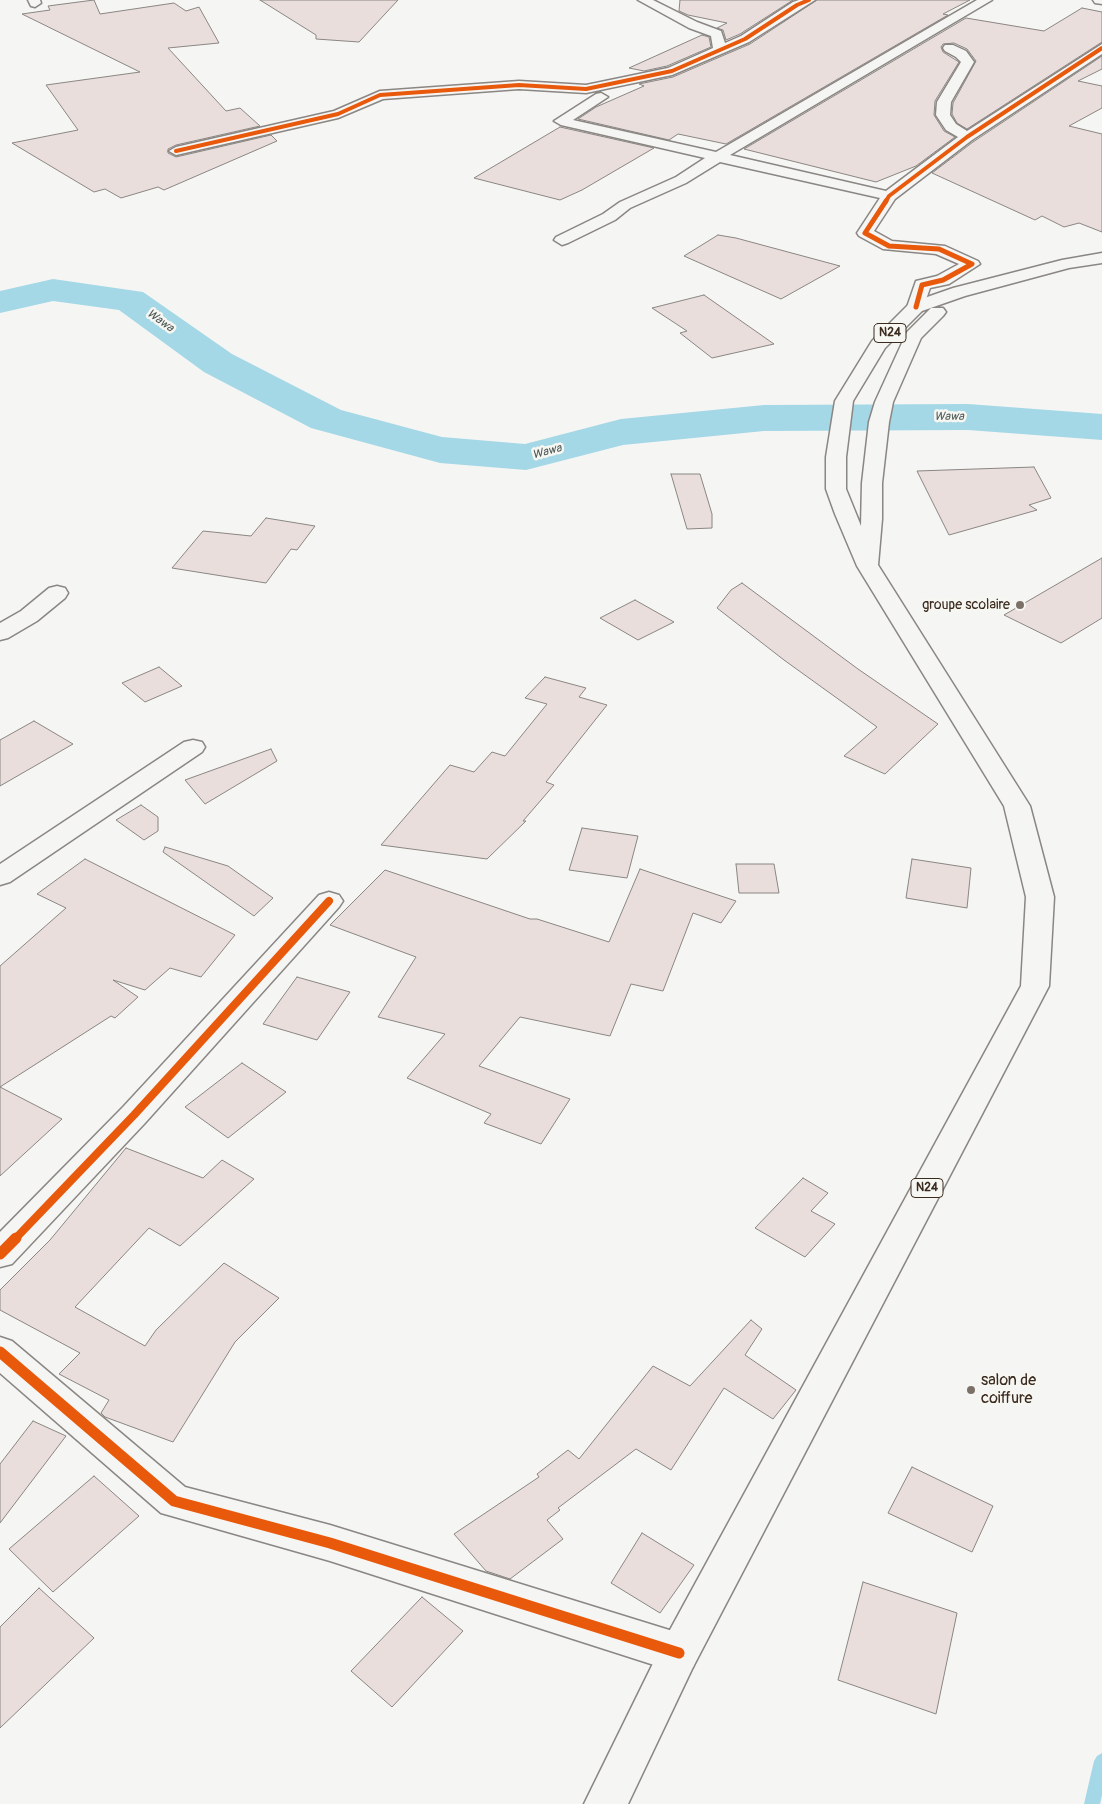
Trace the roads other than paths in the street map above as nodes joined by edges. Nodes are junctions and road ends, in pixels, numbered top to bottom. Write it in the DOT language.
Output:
graph roads {
  1 [pos="644,0"];
  2 [pos="809,0"];
  3 [pos="986,0"];
  4 [pos="949,48"];
  5 [pos="1102,48"];
  6 [pos="720,50"];
  7 [pos="601,97"];
  8 [pos="966,137"];
  9 [pos="176,151"];
  10 [pos="720,158"];
  11 [pos="889,196"];
  12 [pos="562,240"];
  13 [pos="1102,258"];
  14 [pos="959,292"];
  15 [pos="916,307"];
  16 [pos="868,566"];
  17 [pos="57,593"];
  18 [pos="0,633"];
  19 [pos="193,746"];
  20 [pos="0,876"];
  21 [pos="329,901"];
  22 [pos="0,1254"];
  23 [pos="0,1352"];
  24 [pos="679,1653"];
  25 [pos="606,1804"];
  1 -- 6 [label="street"];
  2 -- 6 [label="street"];
  3 -- 10 [label="street"];
  4 -- 8 [label="street"];
  5 -- 8 [label="street"];
  6 -- 9 [label="street"];
  7 -- 10 [label="street"];
  8 -- 11 [label="street"];
  10 -- 11 [label="street"];
  10 -- 12 [label="street"];
  11 -- 15 [label="street"];
  13 -- 14 [label="street, N24"];
  14 -- 15 [label="street, N24"];
  14 -- 16 [label="street, N24"];
  15 -- 16 [label="street, N24"];
  16 -- 24 [label="street, N24"];
  17 -- 18 [label="street"];
  19 -- 20 [label="street"];
  21 -- 22 [label="street"];
  23 -- 24 [label="street"];
  24 -- 25 [label="street, N24"];
}
